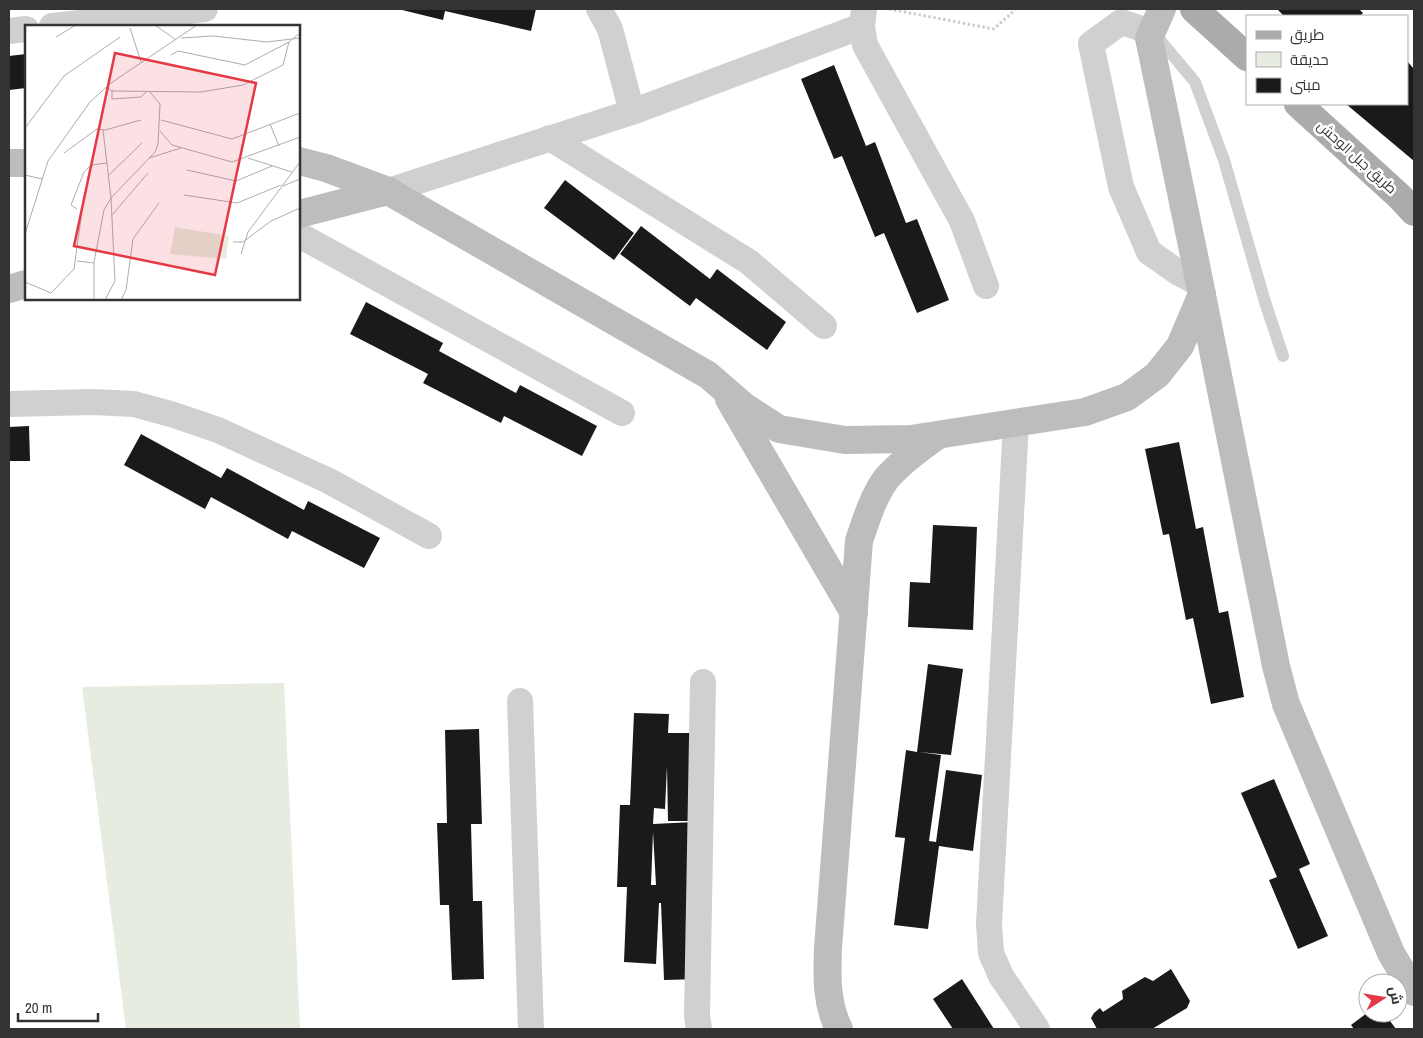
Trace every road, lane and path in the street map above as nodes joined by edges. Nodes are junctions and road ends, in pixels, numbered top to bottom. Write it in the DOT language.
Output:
graph roads {
  1 [pos="205,9"];
  2 [pos="599,9"];
  3 [pos="889,9"];
  4 [pos="1016,9"];
  5 [pos="1194,9"];
  6 [pos="863,18"];
  7 [pos="1157,20"];
  8 [pos="61,25"];
  9 [pos="25,29"];
  10 [pos="9,31"];
  11 [pos="1246,56"];
  12 [pos="1299,105"];
  13 [pos="632,112"];
  14 [pos="550,138"];
  15 [pos="300,161"];
  16 [pos="9,163"];
  17 [pos="25,163"];
  18 [pos="388,191"];
  19 [pos="1409,198"];
  20 [pos="300,214"];
  21 [pos="300,236"];
  22 [pos="25,284"];
  23 [pos="986,286"];
  24 [pos="9,289"];
  25 [pos="1201,289"];
  26 [pos="824,326"];
  27 [pos="1283,356"];
  28 [pos="722,387"];
  29 [pos="9,404"];
  30 [pos="622,413"];
  31 [pos="1016,422"];
  32 [pos="938,435"];
  33 [pos="429,536"];
  34 [pos="854,613"];
  35 [pos="703,682"];
  36 [pos="520,701"];
  37 [pos="1414,992"];
  38 [pos="531,1029"];
  39 [pos="699,1029"];
  40 [pos="839,1029"];
  41 [pos="1036,1029"];
  1 -- 8 [label="street"];
  2 -- 13 [label="street"];
  3 -- 4 [label="path"];
  5 -- 11 [label="main road"];
  6 -- 13 [label="street"];
  6 -- 23 [label="street"];
  7 -- 25 [label="main road"];
  7 -- 25 [label="street"];
  7 -- 27 [label="lane"];
  9 -- 10 [label="street"];
  12 -- 19 [label="main road, طريق جبل الوحش"];
  13 -- 14 [label="street"];
  14 -- 18 [label="street"];
  14 -- 26 [label="street"];
  15 -- 18 [label="main road"];
  16 -- 17 [label="main road"];
  18 -- 20 [label="main road"];
  18 -- 28 [label="main road"];
  21 -- 30 [label="street"];
  22 -- 24 [label="main road"];
  25 -- 31 [label="main road"];
  25 -- 37 [label="main road"];
  28 -- 32 [label="main road"];
  28 -- 34 [label="main road"];
  29 -- 33 [label="street"];
  31 -- 32 [label="main road"];
  31 -- 41 [label="street"];
  32 -- 34 [label="main road"];
  34 -- 40 [label="main road"];
  35 -- 39 [label="street"];
  36 -- 38 [label="street"];
}
